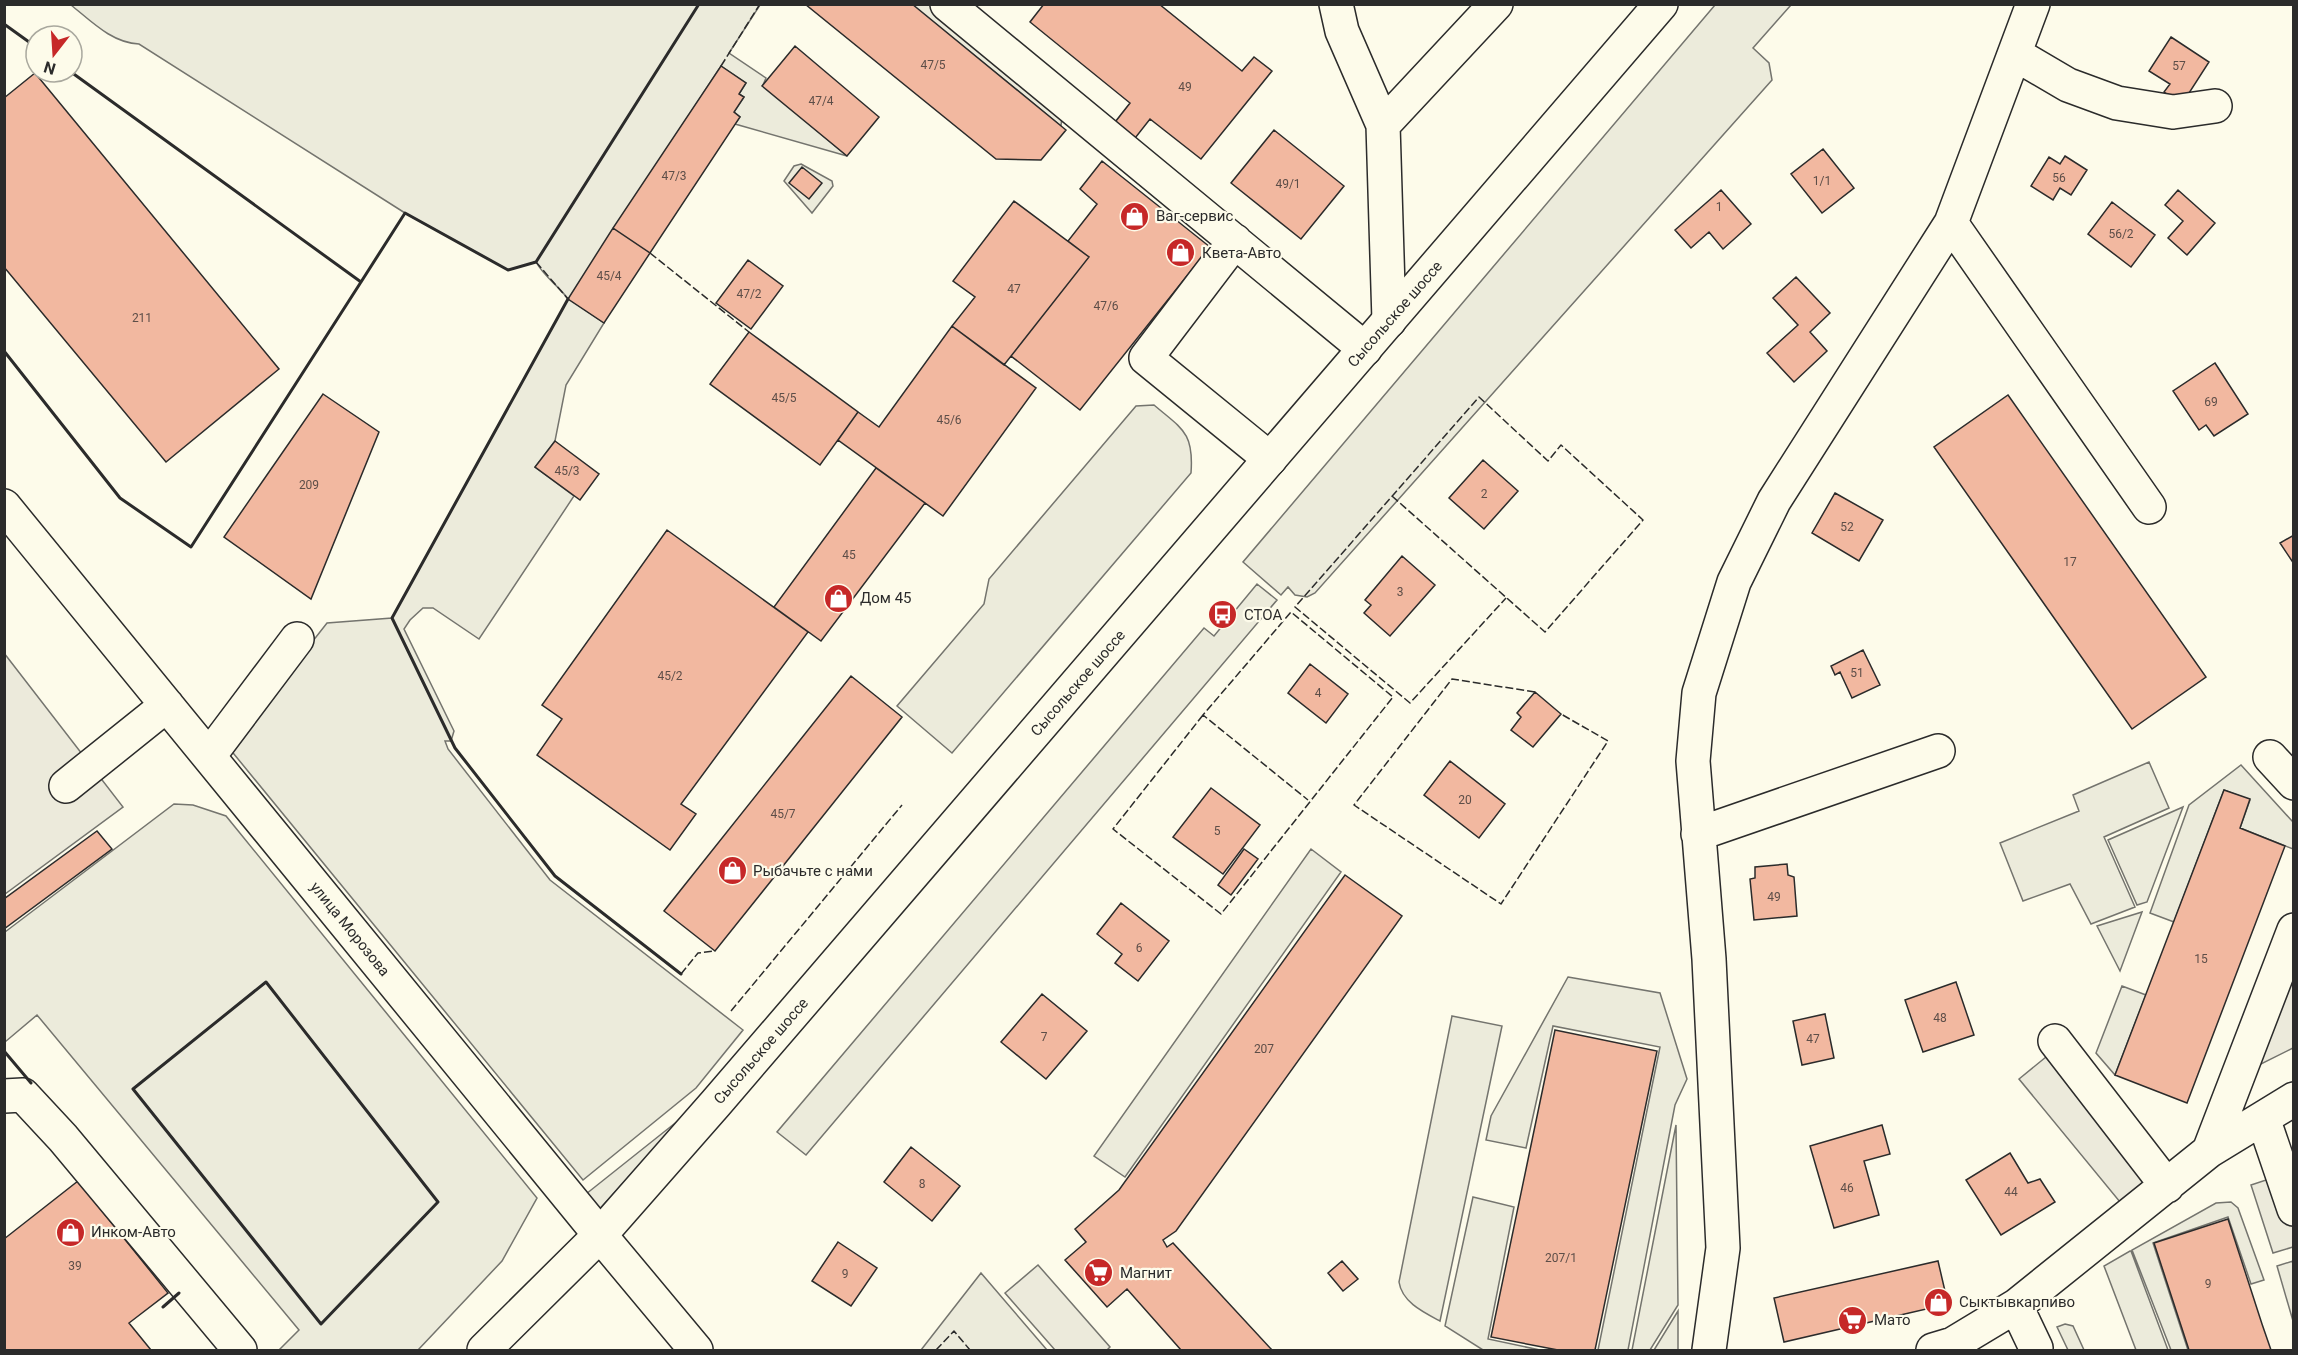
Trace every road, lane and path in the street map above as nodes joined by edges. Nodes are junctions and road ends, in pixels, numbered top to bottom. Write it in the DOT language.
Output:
graph roads {
  1 [pos="947,4"];
  2 [pos="1336,4"];
  3 [pos="1496,4"];
  4 [pos="1661,4"];
  5 [pos="2033,4"];
  6 [pos="2015,54"];
  7 [pos="2215,106"];
  8 [pos="1383,125"];
  9 [pos="1951,223"];
  10 [pos="1235,241"];
  11 [pos="1389,321"];
  12 [pos="1365,349"];
  13 [pos="1270,459"];
  14 [pos="4,506"];
  15 [pos="2149,507"];
  16 [pos="297,639"];
  17 [pos="167,705"];
  18 [pos="1938,751"];
  19 [pos="209,756"];
  20 [pos="2270,757"];
  21 [pos="2294,783"];
  22 [pos="66,786"];
  23 [pos="1698,834"];
  24 [pos="2294,930"];
  25 [pos="2055,1041"];
  26 [pos="4,1096"];
  27 [pos="2294,1099"];
  28 [pos="2263,1118"];
  29 [pos="2210,1151"];
  30 [pos="2167,1186"];
  31 [pos="2294,1209"];
  32 [pos="600,1235"];
  33 [pos="2016,1306"];
  34 [pos="251,1345"];
  35 [pos="2036,1348"];
  36 [pos="484,1350"];
  37 [pos="696,1350"];
  38 [pos="1709,1350"];
  39 [pos="1933,1350"];
  1 -- 10 [label="street"];
  2 -- 8 [label="street"];
  3 -- 8 [label="street"];
  4 -- 11 [label="street, Сысольское шоссе"];
  5 -- 6 [label="street"];
  6 -- 7 [label="street"];
  6 -- 9 [label="street"];
  8 -- 11 [label="street"];
  9 -- 15 [label="street"];
  9 -- 23 [label="street"];
  10 -- 12 [label="street"];
  10 -- 13 [label="street"];
  11 -- 12 [label="street, Сысольское шоссе"];
  12 -- 13 [label="street, Сысольское шоссе"];
  13 -- 32 [label="street, Сысольское шоссе"];
  14 -- 17 [label="street, улица Морозова"];
  16 -- 19 [label="street"];
  17 -- 19 [label="street, улица Морозова"];
  17 -- 22 [label="street"];
  18 -- 23 [label="street"];
  19 -- 32 [label="street, улица Морозова"];
  20 -- 21 [label="street"];
  23 -- 38 [label="street"];
  24 -- 29 [label="street"];
  25 -- 30 [label="street"];
  26 -- 34 [label="street"];
  27 -- 28 [label="street"];
  28 -- 29 [label="street"];
  28 -- 31 [label="street"];
  29 -- 30 [label="street"];
  30 -- 33 [label="street"];
  32 -- 36 [label="street, Сысольское шоссе"];
  32 -- 37 [label="street, улица Морозова"];
  33 -- 35 [label="street"];
  33 -- 39 [label="street"];
}
